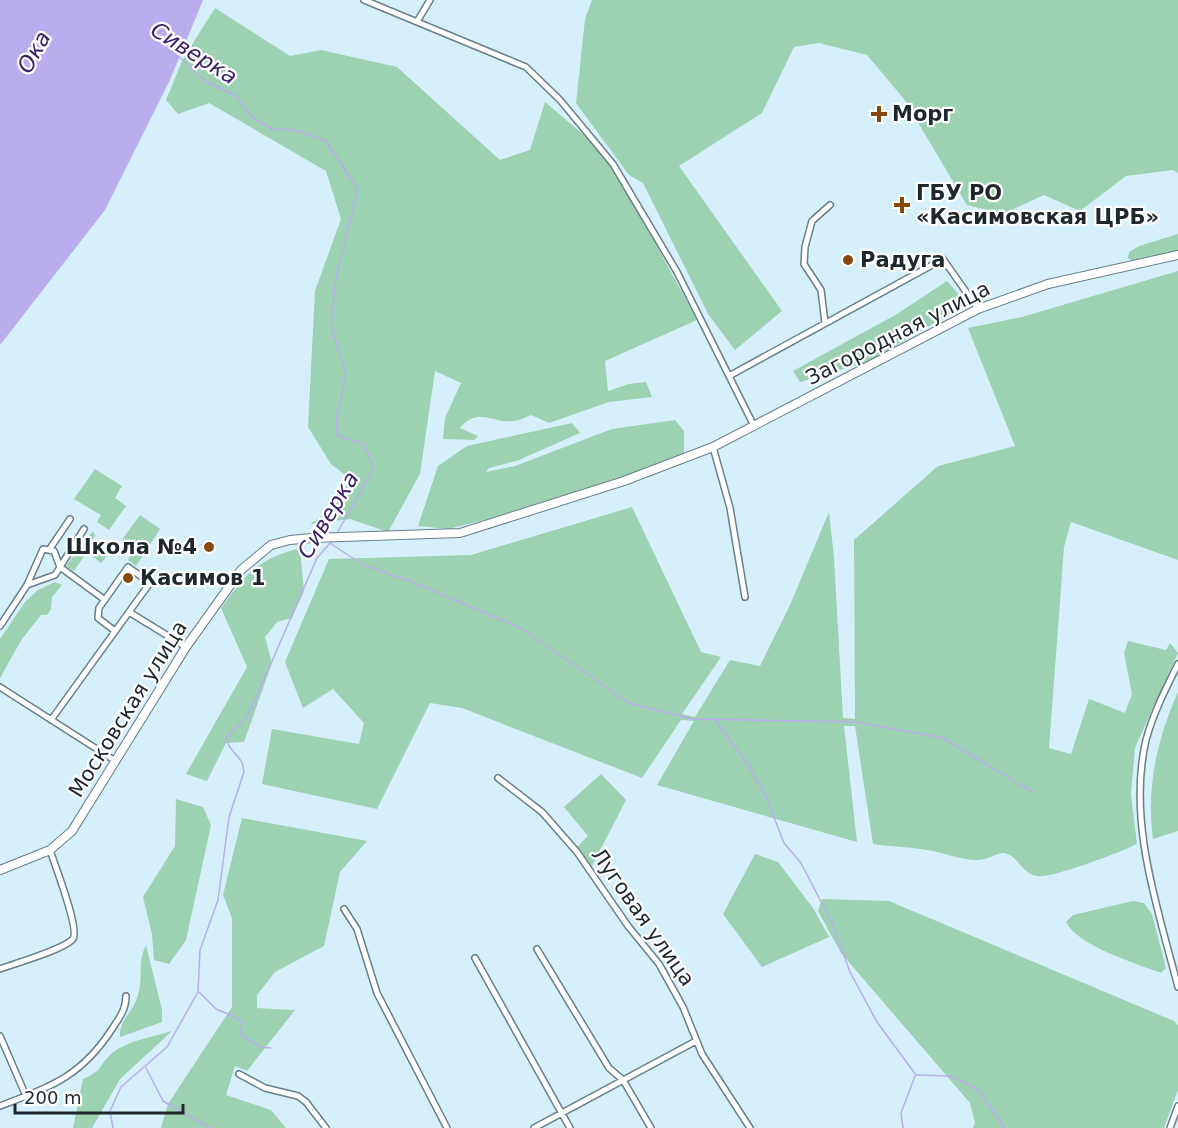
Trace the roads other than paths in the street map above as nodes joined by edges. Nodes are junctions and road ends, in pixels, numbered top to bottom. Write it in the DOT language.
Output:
graph roads {
  1 [pos="364,0"];
  2 [pos="430,0"];
  3 [pos="418,20"];
  4 [pos="830,205"];
  5 [pos="1178,255"];
  6 [pos="978,309"];
  7 [pos="825,323"];
  8 [pos="729,376"];
  9 [pos="754,426"];
  10 [pos="713,447"];
  11 [pos="70,519"];
  12 [pos="84,529"];
  13 [pos="271,545"];
  14 [pos="49,550"];
  15 [pos="60,567"];
  16 [pos="27,585"];
  17 [pos="745,597"];
  18 [pos="105,600"];
  19 [pos="129,612"];
  20 [pos="0,626"];
  21 [pos="115,631"];
  22 [pos="186,647"];
  23 [pos="1178,664"];
  24 [pos="0,687"];
  25 [pos="51,720"];
  26 [pos="114,760"];
  27 [pos="498,778"];
  28 [pos="50,850"];
  29 [pos="0,870"];
  30 [pos="344,909"];
  31 [pos="537,949"];
  32 [pos="475,957"];
  33 [pos="0,969"];
  34 [pos="1178,987"];
  35 [pos="126,996"];
  36 [pos="0,1036"];
  37 [pos="696,1041"];
  38 [pos="239,1074"];
  39 [pos="623,1080"];
  40 [pos="26,1096"];
  41 [pos="0,1106"];
  42 [pos="1178,1106"];
  43 [pos="562,1113"];
  44 [pos="326,1128"];
  45 [pos="447,1128"];
  46 [pos="534,1128"];
  47 [pos="570,1128"];
  48 [pos="651,1128"];
  49 [pos="750,1128"];
  50 [pos="1170,1128"];
  1 -- 3 [label="street"];
  2 -- 3 [label="street"];
  3 -- 8 [label="street"];
  4 -- 7 [label="street"];
  5 -- 6 [label="main road, Загородная улица"];
  6 -- 7 [label="street"];
  6 -- 9 [label="main road, Загородная улица"];
  7 -- 8 [label="street"];
  8 -- 9 [label="street"];
  9 -- 10 [label="main road, Загородная улица"];
  10 -- 13 [label="main road, Загородная улица"];
  10 -- 17 [label="street"];
  11 -- 14 [label="street"];
  12 -- 15 [label="street"];
  13 -- 22 [label="main road, Московская улица"];
  14 -- 15 [label="street"];
  14 -- 16 [label="street"];
  15 -- 16 [label="street"];
  15 -- 18 [label="street"];
  16 -- 20 [label="street"];
  18 -- 19 [label="street"];
  18 -- 21 [label="street"];
  19 -- 21 [label="street"];
  19 -- 22 [label="street"];
  21 -- 25 [label="street"];
  22 -- 26 [label="main road, Московская улица"];
  23 -- 34 [label="street"];
  24 -- 25 [label="street"];
  25 -- 26 [label="street"];
  26 -- 28 [label="main road, Московская улица"];
  27 -- 37 [label="street, Луговая улица"];
  28 -- 29 [label="main road, Московская улица"];
  28 -- 33 [label="street"];
  30 -- 45 [label="street"];
  31 -- 39 [label="street"];
  32 -- 43 [label="street"];
  35 -- 40 [label="street"];
  36 -- 40 [label="street"];
  37 -- 39 [label="street"];
  37 -- 49 [label="street, Луговая улица"];
  38 -- 44 [label="street"];
  39 -- 43 [label="street"];
  39 -- 48 [label="street"];
  40 -- 41 [label="street"];
  42 -- 50 [label="street"];
  43 -- 46 [label="street"];
  43 -- 47 [label="street"];
}
